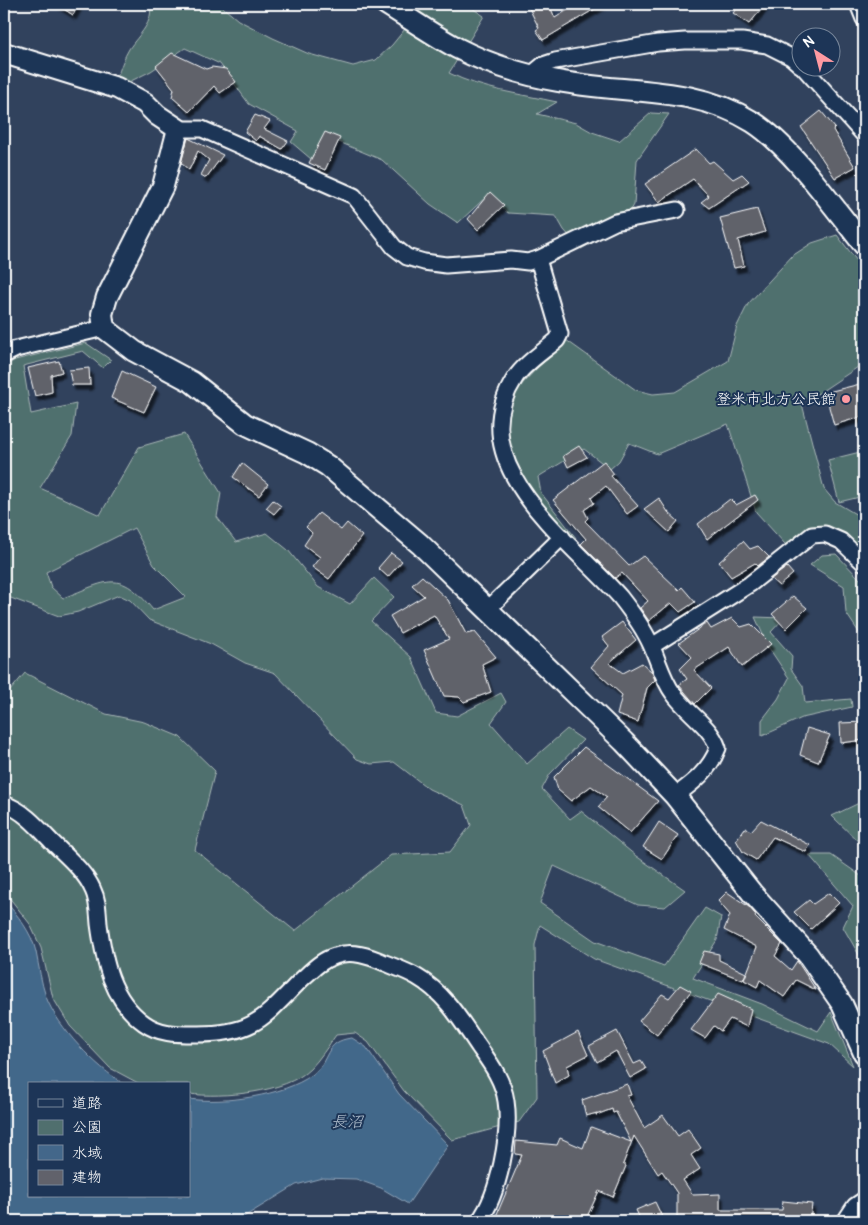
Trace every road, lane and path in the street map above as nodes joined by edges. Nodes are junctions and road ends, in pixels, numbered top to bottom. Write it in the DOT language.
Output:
graph roads {
  1 [pos="386,4"];
  2 [pos="858,4"];
  3 [pos="864,19"];
  4 [pos="4,53"];
  5 [pos="790,58"];
  6 [pos="531,75"];
  7 [pos="813,78"];
  8 [pos="178,129"];
  9 [pos="864,135"];
  10 [pos="677,210"];
  11 [pos="864,245"];
  12 [pos="538,259"];
  13 [pos="104,328"];
  14 [pos="4,355"];
  15 [pos="562,537"];
  16 [pos="864,563"];
  17 [pos="487,610"];
  18 [pos="652,646"];
  19 [pos="675,796"];
  20 [pos="4,804"];
  21 [pos="864,1053"];
  22 [pos="864,1200"];
  23 [pos="479,1221"];
  24 [pos="845,1221"];
  1 -- 6 [label="street"];
  2 -- 3 [label="street"];
  4 -- 8 [label="street"];
  5 -- 6 [label="street"];
  6 -- 11 [label="street"];
  7 -- 9 [label="street"];
  8 -- 12 [label="street"];
  8 -- 13 [label="street"];
  10 -- 12 [label="street"];
  12 -- 15 [label="street"];
  13 -- 14 [label="street"];
  13 -- 17 [label="street"];
  15 -- 17 [label="street"];
  15 -- 18 [label="street"];
  16 -- 18 [label="street"];
  17 -- 19 [label="street"];
  18 -- 19 [label="street"];
  19 -- 21 [label="street"];
  20 -- 23 [label="street"];
  22 -- 24 [label="street"];
}
